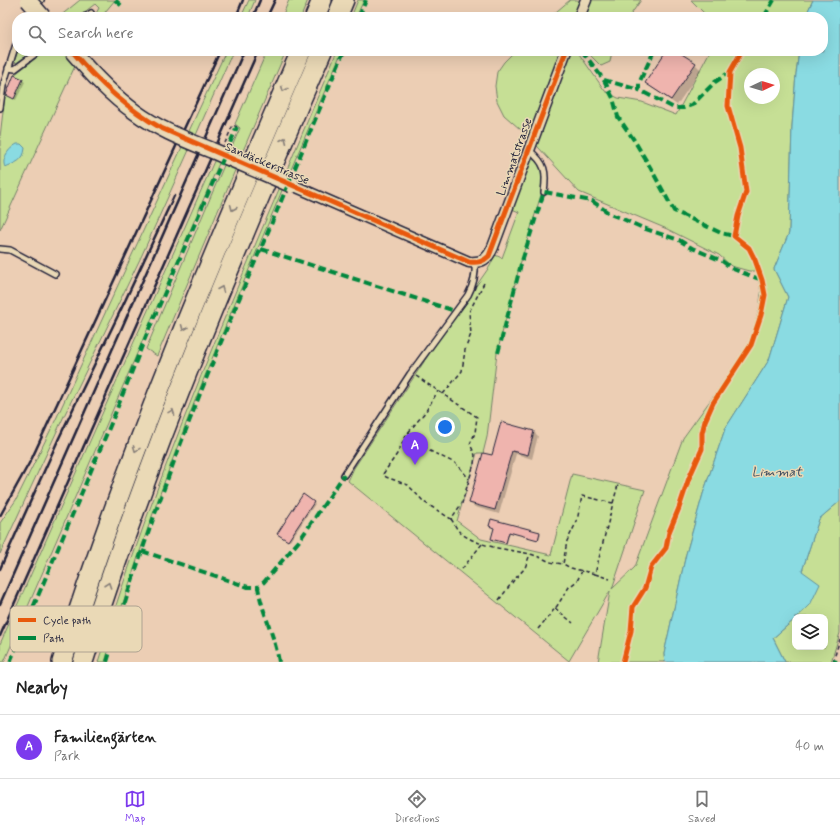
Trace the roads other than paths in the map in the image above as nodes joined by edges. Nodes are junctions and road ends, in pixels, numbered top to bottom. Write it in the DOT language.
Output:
graph roads {
  1 [pos="28,0"];
  2 [pos="41,0"];
  3 [pos="322,0"];
  4 [pos="344,0"];
  5 [pos="586,0"];
  6 [pos="33,12"];
  7 [pos="39,12"];
  8 [pos="317,12"];
  9 [pos="339,12"];
  10 [pos="581,12"];
  11 [pos="12,56"];
  12 [pos="32,56"];
  13 [pos="76,56"];
  14 [pos="298,56"];
  15 [pos="320,56"];
  16 [pos="564,56"];
  17 [pos="8,68"];
  18 [pos="0,108"];
  19 [pos="529,150"];
  20 [pos="292,185"];
  21 [pos="544,192"];
  22 [pos="0,249"];
  23 [pos="476,263"];
  24 [pos="55,274"];
  25 [pos="344,475"];
  26 [pos="81,606"];
  27 [pos="102,606"];
  28 [pos="65,652"];
  29 [pos="86,652"];
  30 [pos="62,662"];
  31 [pos="83,662"];
  1 -- 7 [label="street, bridge"];
  2 -- 6 [label="lane"];
  3 -- 8 [label="highway"];
  4 -- 9 [label="highway"];
  5 -- 10 [label="street"];
  11 -- 17 [label="lane"];
  12 -- 17 [label="lane"];
  13 -- 20 [label="street, Sandäckerstrasse, bridge"];
  14 -- 26 [label="highway, one-way"];
  27 -- 15 [label="highway, one-way"];
  16 -- 19 [label="street, Limmatstrasse"];
  17 -- 18 [label="lane"];
  19 -- 21 [label="lane"];
  19 -- 23 [label="street, Limmatstrasse"];
  20 -- 23 [label="street, Sandäckerstrasse"];
  22 -- 24 [label="lane"];
  23 -- 25 [label="lane"];
  28 -- 30 [label="highway, one-way"];
  31 -- 29 [label="highway, one-way"];
}
